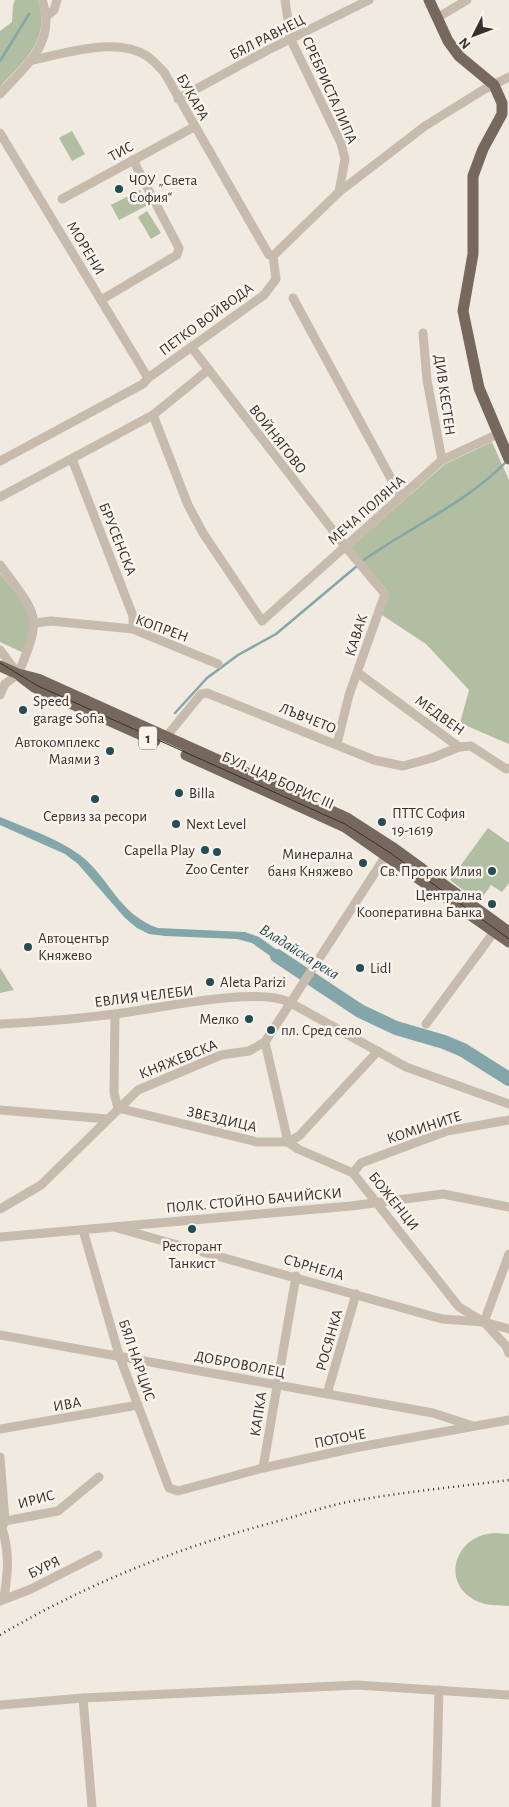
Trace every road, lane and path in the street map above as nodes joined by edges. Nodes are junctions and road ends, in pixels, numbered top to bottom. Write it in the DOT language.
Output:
graph roads {
  1 [pos="42,0"];
  2 [pos="57,0"];
  3 [pos="285,0"];
  4 [pos="429,0"];
  5 [pos="467,0"];
  6 [pos="366,1"];
  7 [pos="47,16"];
  8 [pos="437,18"];
  9 [pos="291,40"];
  10 [pos="29,61"];
  11 [pos="509,77"];
  12 [pos="494,85"];
  13 [pos="0,94"];
  14 [pos="178,99"];
  15 [pos="194,127"];
  16 [pos="0,134"];
  17 [pos="133,160"];
  18 [pos="339,192"];
  19 [pos="46,208"];
  20 [pos="273,256"];
  21 [pos="293,298"];
  22 [pos="102,300"];
  23 [pos="423,333"];
  24 [pos="192,348"];
  25 [pos="207,371"];
  26 [pos="148,378"];
  27 [pos="153,415"];
  28 [pos="498,434"];
  29 [pos="72,459"];
  30 [pos="509,459"];
  31 [pos="442,460"];
  32 [pos="0,461"];
  33 [pos="0,497"];
  34 [pos="401,497"];
  35 [pos="345,546"];
  36 [pos="0,565"];
  37 [pos="35,623"];
  38 [pos="133,629"];
  39 [pos="0,650"];
  40 [pos="218,664"];
  41 [pos="0,666"];
  42 [pos="358,673"];
  43 [pos="18,674"];
  44 [pos="2,683"];
  45 [pos="0,695"];
  46 [pos="166,737"];
  47 [pos="337,744"];
  48 [pos="459,747"];
  49 [pos="509,768"];
  50 [pos="390,851"];
  51 [pos="497,928"];
  52 [pos="509,932"];
  53 [pos="509,942"];
  54 [pos="290,1002"];
  55 [pos="115,1014"];
  56 [pos="0,1024"];
  57 [pos="426,1024"];
  58 [pos="265,1042"];
  59 [pos="378,1051"];
  60 [pos="509,1104"];
  61 [pos="118,1108"];
  62 [pos="0,1110"];
  63 [pos="108,1118"];
  64 [pos="509,1120"];
  65 [pos="288,1142"];
  66 [pos="354,1173"];
  67 [pos="379,1203"];
  68 [pos="509,1208"];
  69 [pos="0,1209"];
  70 [pos="112,1227"];
  71 [pos="83,1230"];
  72 [pos="0,1236"];
  73 [pos="509,1254"];
  74 [pos="296,1276"];
  75 [pos="356,1294"];
  76 [pos="484,1322"];
  77 [pos="509,1329"];
  78 [pos="0,1335"];
  79 [pos="509,1353"];
  80 [pos="119,1355"];
  81 [pos="277,1384"];
  82 [pos="327,1394"];
  83 [pos="138,1406"];
  84 [pos="509,1420"];
  85 [pos="473,1426"];
  86 [pos="0,1429"];
  87 [pos="0,1457"];
  88 [pos="263,1468"];
  89 [pos="99,1477"];
  90 [pos="178,1491"];
  91 [pos="2,1522"];
  92 [pos="98,1555"];
  93 [pos="2,1599"];
  94 [pos="439,1690"];
  95 [pos="509,1695"];
  96 [pos="83,1698"];
  97 [pos="0,1705"];
  98 [pos="92,1807"];
  99 [pos="436,1807"];
  1 -- 7 [label="street"];
  2 -- 7 [label="street"];
  3 -- 9 [label="street, СРЕБРИСТА ЛИПА"];
  4 -- 8 [label="main road"];
  5 -- 8 [label="street"];
  6 -- 9 [label="street, БЯЛ РАВНЕЦ"];
  7 -- 10 [label="street"];
  8 -- 12 [label="main road"];
  9 -- 14 [label="street, БЯЛ РАВНЕЦ"];
  9 -- 18 [label="street, СРЕБРИСТА ЛИПА"];
  10 -- 13 [label="street"];
  10 -- 14 [label="street, БУКАРА"];
  11 -- 12 [label="street"];
  12 -- 18 [label="street"];
  12 -- 28 [label="main road"];
  14 -- 15 [label="street, БУКАРА"];
  15 -- 17 [label="street, ТИС"];
  15 -- 20 [label="street, БУКАРА"];
  16 -- 19 [label="street, МОРЕНИ"];
  17 -- 19 [label="street, ТИС"];
  17 -- 22 [label="street"];
  18 -- 20 [label="street"];
  19 -- 22 [label="street, МОРЕНИ"];
  20 -- 24 [label="street, ПЕТКО ВОЙВОДА"];
  21 -- 34 [label="street"];
  22 -- 26 [label="street, МОРЕНИ"];
  23 -- 31 [label="street, ДИВ КЕСТЕН"];
  24 -- 25 [label="street, ВОЙНЯГОВО"];
  24 -- 26 [label="street, ПЕТКО ВОЙВОДА"];
  25 -- 27 [label="street"];
  25 -- 35 [label="street, ВОЙНЯГОВО"];
  26 -- 32 [label="street, ПЕТКО ВОЙВОДА"];
  27 -- 29 [label="street"];
  27 -- 35 [label="street, МЕЧА ПОЛЯНА"];
  28 -- 30 [label="main road"];
  28 -- 31 [label="street, МЕЧА ПОЛЯНА"];
  29 -- 33 [label="street"];
  29 -- 38 [label="street, БРУСЕНСКА"];
  31 -- 34 [label="street, МЕЧА ПОЛЯНА"];
  34 -- 35 [label="street, МЕЧА ПОЛЯНА"];
  35 -- 42 [label="street, КАВАК"];
  36 -- 37 [label="street"];
  37 -- 38 [label="street, КОПРЕН"];
  37 -- 43 [label="street"];
  38 -- 40 [label="street, КОПРЕН"];
  39 -- 43 [label="street, БУЛ. ЦАР БОРИС III"];
  41 -- 43 [label="main road, БУЛ. ЦАР БОРИС III / 1"];
  42 -- 47 [label="street, КАВАК"];
  42 -- 48 [label="street, МЕДВЕН"];
  43 -- 44 [label="street"];
  43 -- 46 [label="main road, БУЛ. ЦАР БОРИС III / 1"];
  43 -- 50 [label="main road, БУЛ. ЦАР БОРИС III / 1"];
  44 -- 45 [label="street"];
  46 -- 47 [label="street, ЛЪВЧЕТО"];
  46 -- 50 [label="main road, БУЛ. ЦАР БОРИС III / 1"];
  47 -- 48 [label="street, ЛЪВЧЕТО"];
  48 -- 49 [label="street, МЕДВЕН"];
  50 -- 51 [label="main road, БУЛ. ЦАР БОРИС III / 1"];
  50 -- 54 [label="street"];
  51 -- 52 [label="main road, БУЛ. ЦАР БОРИС III / 1"];
  51 -- 53 [label="main road, БУЛ. ЦАР БОРИС III / 1"];
  51 -- 57 [label="street"];
  54 -- 55 [label="street, ЕВЛИЯ ЧЕЛЕБИ"];
  54 -- 58 [label="street"];
  54 -- 59 [label="street, ЕВЛИЯ ЧЕЛЕБИ"];
  55 -- 56 [label="street, ЕВЛИЯ ЧЕЛЕБИ"];
  55 -- 61 [label="street"];
  58 -- 61 [label="street, КНЯЖЕВСКА"];
  58 -- 65 [label="street"];
  59 -- 60 [label="street, ЕВЛИЯ ЧЕЛЕБИ"];
  59 -- 65 [label="street"];
  61 -- 63 [label="street, КНЯЖЕВСКА"];
  61 -- 65 [label="street, ЗВЕЗДИЦА"];
  62 -- 63 [label="street"];
  63 -- 69 [label="street, КНЯЖЕВСКА"];
  64 -- 66 [label="street, КОМИНИТЕ"];
  65 -- 66 [label="street, БОЖЕНЦИ"];
  66 -- 67 [label="street, БОЖЕНЦИ"];
  67 -- 68 [label="street, ПОЛК. СТОЙНО БАЧИЙСКИ"];
  67 -- 70 [label="street, ПОЛК. СТОЙНО БАЧИЙСКИ"];
  67 -- 76 [label="street, БОЖЕНЦИ"];
  70 -- 71 [label="street, ПОЛК. СТОЙНО БАЧИЙСКИ"];
  70 -- 74 [label="street, СЪРНЕЛА"];
  71 -- 72 [label="street, ПОЛК. СТОЙНО БАЧИЙСКИ"];
  71 -- 80 [label="street, БЯЛ НАРЦИС"];
  73 -- 76 [label="street"];
  74 -- 75 [label="street, СЪРНЕЛА"];
  74 -- 81 [label="street, КАПКА"];
  75 -- 76 [label="street, СЪРНЕЛА"];
  75 -- 82 [label="street, РОСЯНКА"];
  76 -- 77 [label="street, СЪРНЕЛА"];
  76 -- 79 [label="street, БОЖЕНЦИ"];
  78 -- 80 [label="street, ДОБРОВОЛЕЦ"];
  80 -- 81 [label="street, ДОБРОВОЛЕЦ"];
  80 -- 83 [label="street, БЯЛ НАРЦИС"];
  81 -- 82 [label="street, ДОБРОВОЛЕЦ"];
  81 -- 88 [label="street, КАПКА"];
  82 -- 85 [label="street, ДОБРОВОЛЕЦ"];
  83 -- 86 [label="street, ИВА"];
  83 -- 90 [label="street, БЯЛ НАРЦИС"];
  84 -- 85 [label="street, ПОТОЧЕ"];
  85 -- 88 [label="street, ПОТОЧЕ"];
  87 -- 91 [label="street"];
  88 -- 90 [label="street, ПОТОЧЕ"];
  89 -- 91 [label="street, ИРИС"];
  91 -- 93 [label="street"];
  92 -- 93 [label="street, БУРЯ"];
  94 -- 95 [label="street"];
  94 -- 96 [label="street"];
  94 -- 99 [label="street"];
  96 -- 97 [label="street"];
  96 -- 98 [label="street"];
}
